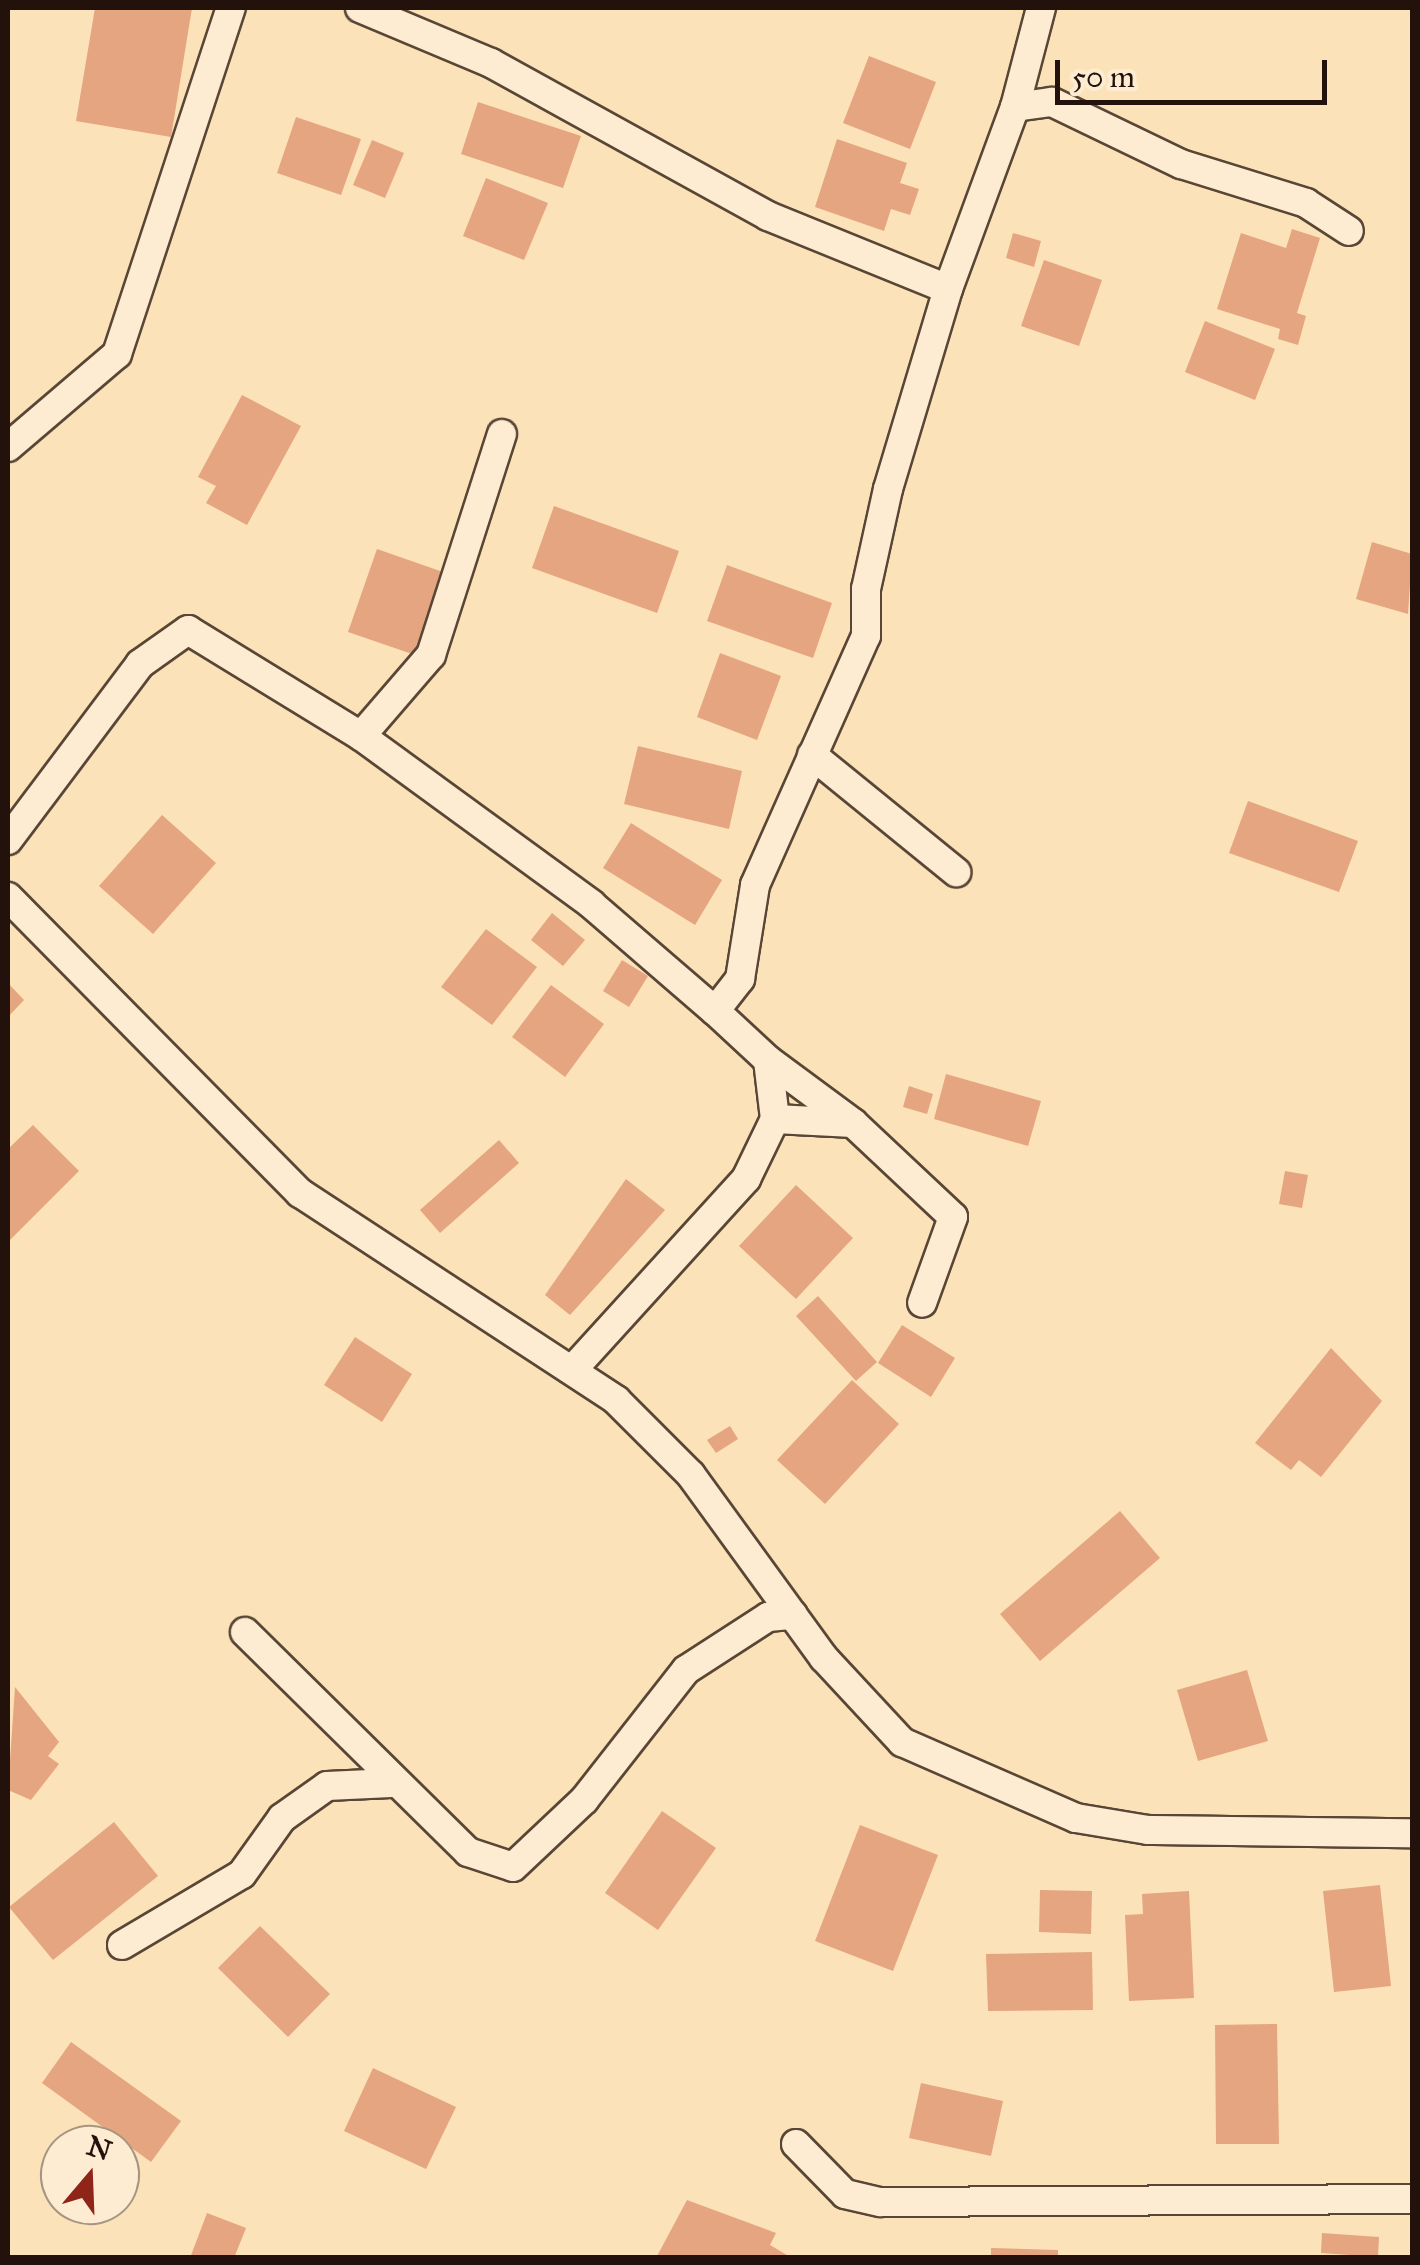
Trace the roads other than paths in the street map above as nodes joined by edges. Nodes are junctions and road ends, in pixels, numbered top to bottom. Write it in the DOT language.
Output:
graph roads {
  1 [pos="231,8"];
  2 [pos="360,8"];
  3 [pos="1041,8"];
  4 [pos="1015,107"];
  5 [pos="1349,230"];
  6 [pos="948,289"];
  7 [pos="502,434"];
  8 [pos="8,447"];
  9 [pos="360,736"];
  10 [pos="812,755"];
  11 [pos="8,840"];
  12 [pos="956,872"];
  13 [pos="8,897"];
  14 [pos="715,1012"];
  15 [pos="768,1060"];
  16 [pos="775,1119"];
  17 [pos="853,1123"];
  18 [pos="922,1304"];
  19 [pos="574,1368"];
  20 [pos="794,1615"];
  21 [pos="245,1632"];
  22 [pos="391,1782"];
  23 [pos="1412,1833"];
  24 [pos="122,1944"];
  25 [pos="796,2144"];
  26 [pos="1412,2199"];
  1 -- 8 [label="street"];
  2 -- 6 [label="street"];
  3 -- 4 [label="street"];
  4 -- 5 [label="street"];
  4 -- 6 [label="street"];
  6 -- 10 [label="street"];
  7 -- 9 [label="street"];
  9 -- 11 [label="street"];
  9 -- 14 [label="street"];
  10 -- 12 [label="street"];
  10 -- 14 [label="street"];
  13 -- 19 [label="street"];
  14 -- 15 [label="street"];
  15 -- 16 [label="street"];
  15 -- 17 [label="street"];
  16 -- 17 [label="street"];
  16 -- 19 [label="street"];
  17 -- 18 [label="street"];
  19 -- 20 [label="street"];
  20 -- 22 [label="street"];
  20 -- 23 [label="street"];
  21 -- 22 [label="street"];
  22 -- 24 [label="street"];
  25 -- 26 [label="street"];
}
